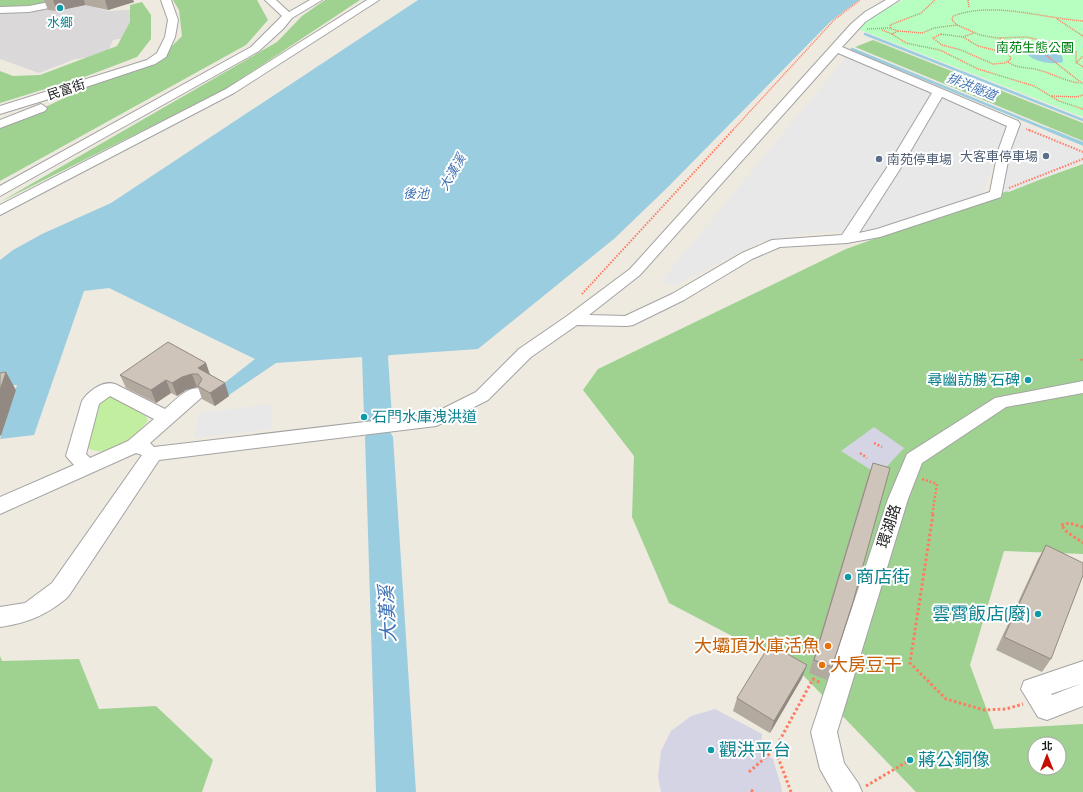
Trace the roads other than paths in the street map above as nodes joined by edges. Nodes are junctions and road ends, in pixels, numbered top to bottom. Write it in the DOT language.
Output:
graph roads {
  1 [pos="74,0"];
  2 [pos="166,0"];
  3 [pos="270,0"];
  4 [pos="317,0"];
  5 [pos="374,0"];
  6 [pos="894,0"];
  7 [pos="0,10"];
  8 [pos="288,16"];
  9 [pos="836,48"];
  10 [pos="939,92"];
  11 [pos="58,93"];
  12 [pos="0,110"];
  13 [pos="0,124"];
  14 [pos="0,192"];
  15 [pos="0,211"];
  16 [pos="847,239"];
  17 [pos="573,320"];
  18 [pos="127,377"];
  19 [pos="1083,387"];
  20 [pos="109,388"];
  21 [pos="196,393"];
  22 [pos="168,418"];
  23 [pos="135,446"];
  24 [pos="154,454"];
  25 [pos="88,467"];
  26 [pos="0,506"];
  27 [pos="0,616"];
  28 [pos="1083,672"];
  29 [pos="1083,694"];
  30 [pos="856,790"];
  1 -- 7 [label="street"];
  2 -- 11 [label="street, 民富街"];
  3 -- 8 [label="street"];
  4 -- 8 [label="street"];
  5 -- 15 [label="street"];
  6 -- 9 [label="street"];
  8 -- 14 [label="street"];
  9 -- 10 [label="street"];
  9 -- 17 [label="street"];
  10 -- 16 [label="street"];
  10 -- 16 [label="street"];
  11 -- 12 [label="street, 民富街"];
  11 -- 13 [label="street"];
  16 -- 17 [label="street"];
  17 -- 24 [label="street"];
  18 -- 20 [label="street"];
  19 -- 30 [label="street, 環湖路"];
  20 -- 22 [label="street"];
  20 -- 25 [label="street"];
  21 -- 22 [label="street"];
  22 -- 23 [label="street"];
  23 -- 24 [label="street"];
  23 -- 25 [label="street"];
  24 -- 27 [label="street"];
  25 -- 26 [label="street"];
  28 -- 29 [label="street"];
}
